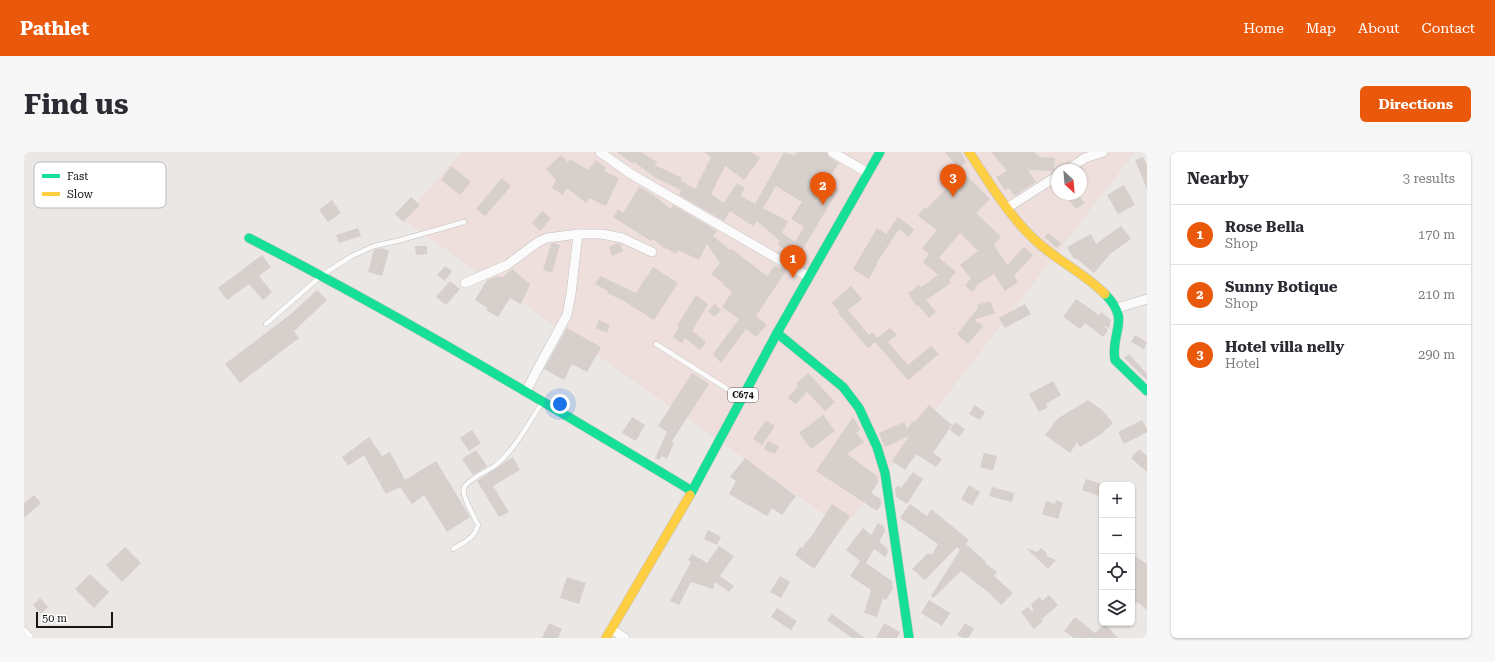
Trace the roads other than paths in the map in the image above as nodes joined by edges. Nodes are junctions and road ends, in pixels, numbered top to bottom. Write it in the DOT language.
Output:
graph roads {
  1 [pos="600,152"];
  2 [pos="832,152"];
  3 [pos="880,152"];
  4 [pos="969,152"];
  5 [pos="1103,152"];
  6 [pos="1076,164"];
  7 [pos="868,172"];
  8 [pos="1051,180"];
  9 [pos="1007,208"];
  10 [pos="464,222"];
  11 [pos="578,234"];
  12 [pos="249,238"];
  13 [pos="652,252"];
  14 [pos="322,275"];
  15 [pos="809,277"];
  16 [pos="465,283"];
  17 [pos="1147,299"];
  18 [pos="1117,308"];
  19 [pos="266,324"];
  20 [pos="777,333"];
  21 [pos="656,344"];
  22 [pos="1147,391"];
  23 [pos="526,392"];
  24 [pos="742,398"];
  25 [pos="542,401"];
  26 [pos="692,491"];
  27 [pos="453,549"];
  28 [pos="611,629"];
  29 [pos="24,632"];
  30 [pos="29,638"];
  31 [pos="606,638"];
  32 [pos="625,638"];
  33 [pos="909,638"];
  1 -- 15 [label="street"];
  2 -- 7 [label="street"];
  3 -- 7 [label="street, C674"];
  4 -- 9 [label="street"];
  5 -- 6 [label="street"];
  7 -- 15 [label="street, C674"];
  8 -- 9 [label="street"];
  9 -- 18 [label="street"];
  10 -- 14 [label="lane"];
  11 -- 13 [label="street"];
  11 -- 16 [label="street"];
  11 -- 23 [label="street"];
  12 -- 14 [label="street"];
  14 -- 19 [label="lane"];
  14 -- 23 [label="street"];
  15 -- 20 [label="street, C674"];
  17 -- 18 [label="street"];
  18 -- 22 [label="street"];
  20 -- 24 [label="street, C674"];
  20 -- 33 [label="street"];
  21 -- 24 [label="lane"];
  23 -- 25 [label="street"];
  24 -- 26 [label="street, C674"];
  25 -- 26 [label="street"];
  25 -- 27 [label="lane"];
  26 -- 28 [label="street, C674"];
  28 -- 31 [label="street, C674"];
  28 -- 32 [label="street"];
  29 -- 30 [label="street"];
}
